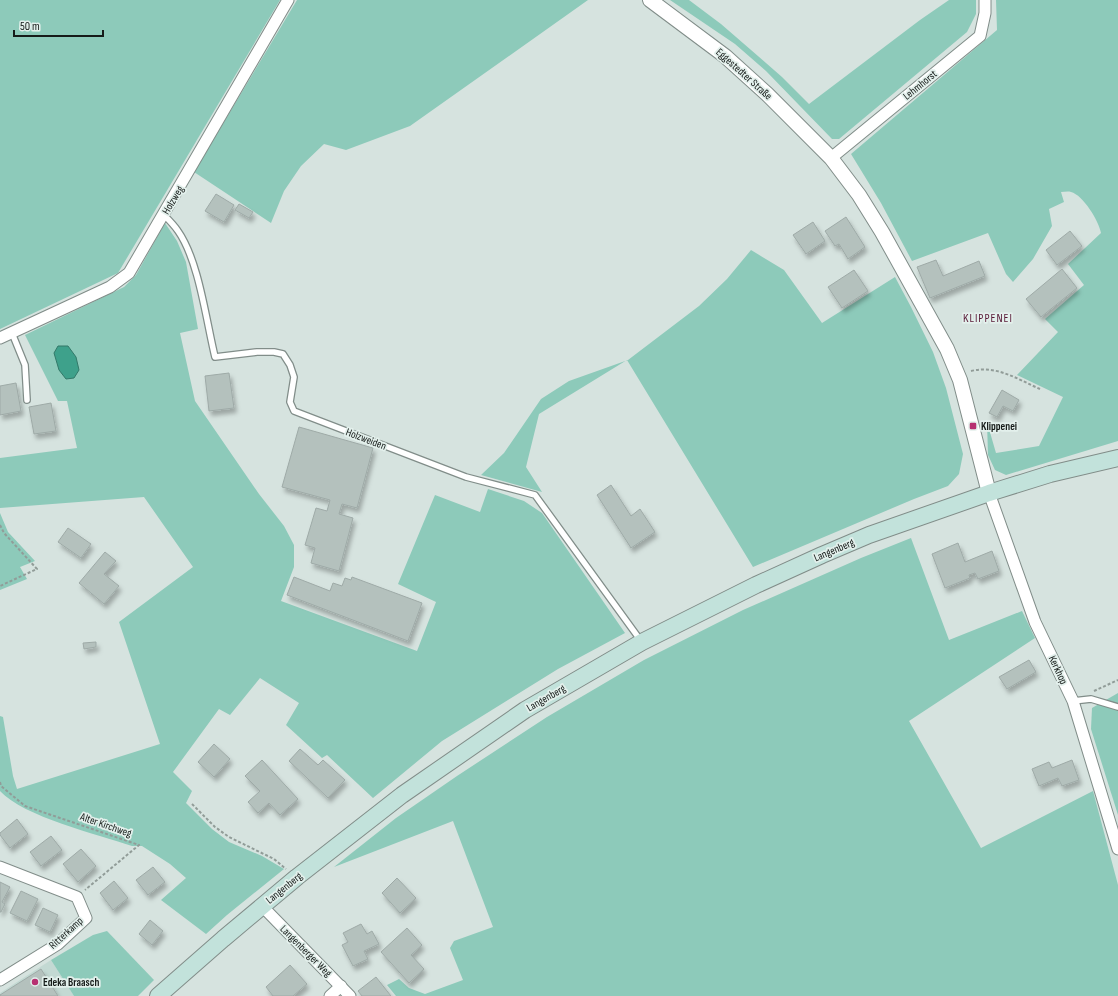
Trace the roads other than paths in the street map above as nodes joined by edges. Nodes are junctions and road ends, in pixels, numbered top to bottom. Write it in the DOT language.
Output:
graph roads {
  1 [pos="288,0"];
  2 [pos="650,0"];
  3 [pos="985,0"];
  4 [pos="831,158"];
  5 [pos="164,215"];
  6 [pos="12,333"];
  7 [pos="0,338"];
  8 [pos="27,400"];
  9 [pos="1118,458"];
  10 [pos="989,493"];
  11 [pos="642,642"];
  12 [pos="1073,701"];
  13 [pos="1118,707"];
  14 [pos="1118,849"];
  15 [pos="0,867"];
  16 [pos="262,906"];
  17 [pos="0,980"];
  18 [pos="341,986"];
  19 [pos="158,996"];
  20 [pos="330,996"];
  21 [pos="350,996"];
  1 -- 5 [label="street, Holzweg"];
  2 -- 4 [label="street, Eggestedter Straße"];
  3 -- 4 [label="street, Lehmhorst"];
  4 -- 10 [label="street"];
  5 -- 6 [label="street, Holzweg"];
  5 -- 11 [label="lane, Holzweiden"];
  6 -- 7 [label="street, Holzweg"];
  6 -- 8 [label="lane"];
  9 -- 10 [label="main road, Langenberg"];
  10 -- 11 [label="main road, Langenberg"];
  10 -- 12 [label="street, Kerkhop"];
  11 -- 16 [label="main road, Langenberg"];
  12 -- 13 [label="lane"];
  12 -- 14 [label="street, Kerkhop"];
  15 -- 17 [label="street, Ritterkamp"];
  16 -- 18 [label="street, Langenberger Weg"];
  16 -- 19 [label="main road, Langenberg"];
  18 -- 20 [label="street"];
  18 -- 21 [label="street, Langenberger Weg"];
}
